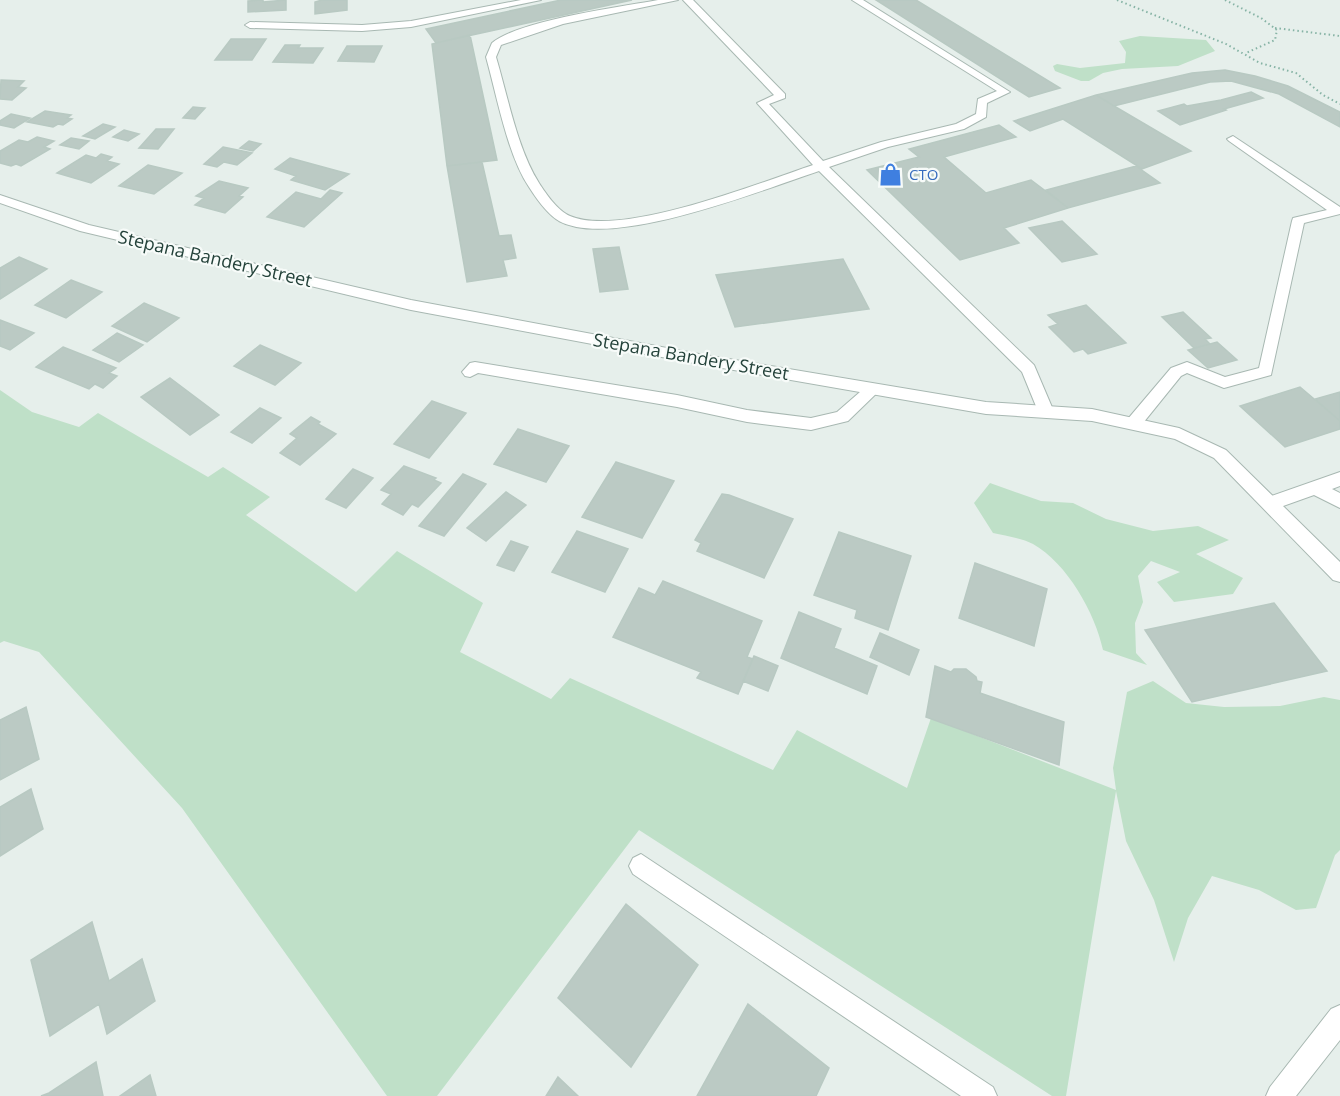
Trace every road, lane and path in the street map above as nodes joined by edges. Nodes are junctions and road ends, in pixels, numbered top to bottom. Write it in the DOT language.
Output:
graph roads {
  1 [pos="536,0"];
  2 [pos="673,0"];
  3 [pos="688,0"];
  4 [pos="857,0"];
  5 [pos="1117,0"];
  6 [pos="1225,0"];
  7 [pos="250,25"];
  8 [pos="1275,28"];
  9 [pos="1340,36"];
  10 [pos="1246,53"];
  11 [pos="1340,104"];
  12 [pos="1233,140"];
  13 [pos="822,167"];
  14 [pos="0,199"];
  15 [pos="470,372"];
  16 [pos="873,389"];
  17 [pos="1046,412"];
  18 [pos="1133,424"];
  19 [pos="1340,479"];
  20 [pos="1315,488"];
  21 [pos="1340,501"];
  22 [pos="1272,503"];
  23 [pos="1340,574"];
  24 [pos="641,866"];
  25 [pos="1340,1018"];
  26 [pos="984,1096"];
  27 [pos="1279,1096"];
  1 -- 7 [label="street"];
  2 -- 13 [label="street"];
  3 -- 13 [label="street"];
  4 -- 13 [label="street"];
  5 -- 10 [label="path"];
  6 -- 8 [label="path"];
  8 -- 9 [label="path"];
  8 -- 10 [label="path"];
  10 -- 11 [label="path"];
  12 -- 18 [label="street"];
  13 -- 17 [label="street"];
  14 -- 16 [label="street, Stepana Bandery Street"];
  15 -- 16 [label="street"];
  16 -- 17 [label="street, Stepana Bandery Street"];
  17 -- 18 [label="street, Stepana Bandery Street"];
  18 -- 22 [label="street, Stepana Bandery Street"];
  19 -- 20 [label="street"];
  20 -- 21 [label="street"];
  20 -- 22 [label="street"];
  22 -- 23 [label="street, Stepana Bandery Street"];
  24 -- 26 [label="street"];
  25 -- 27 [label="street"];
}
